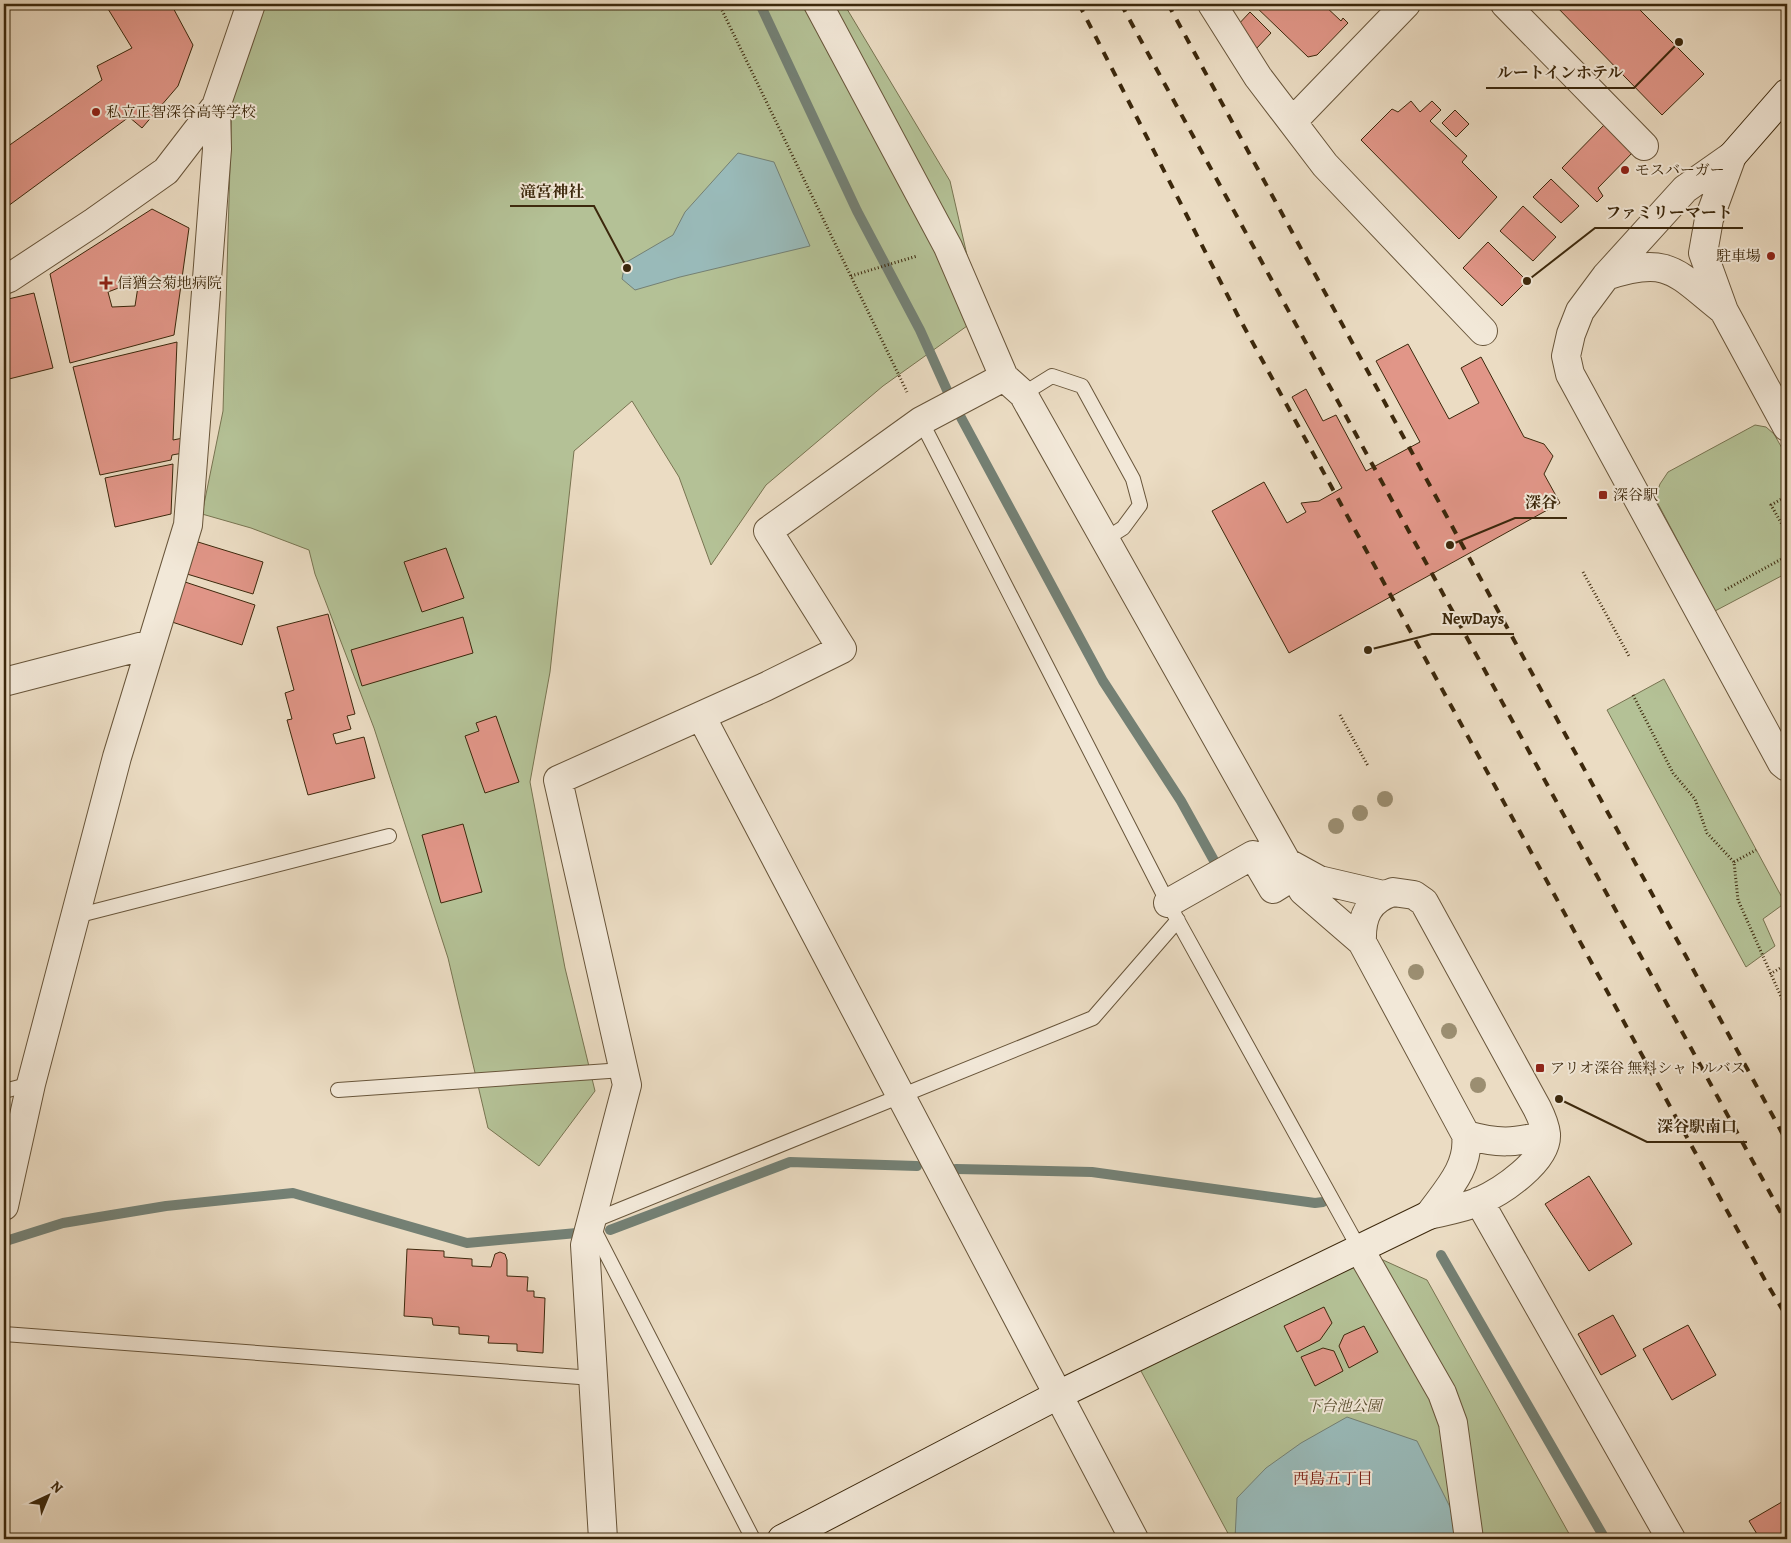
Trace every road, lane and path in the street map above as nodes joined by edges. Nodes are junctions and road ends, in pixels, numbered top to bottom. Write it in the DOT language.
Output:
graph roads {
  1 [pos="251,4"];
  2 [pos="719,4"];
  3 [pos="818,4"];
  4 [pos="1212,4"];
  5 [pos="1406,4"];
  6 [pos="1505,4"];
  7 [pos="1787,93"];
  8 [pos="216,106"];
  9 [pos="1293,121"];
  10 [pos="1644,146"];
  11 [pos="1732,156"];
  12 [pos="948,247"];
  13 [pos="851,276"];
  14 [pos="1606,276"];
  15 [pos="4,280"];
  16 [pos="1724,311"];
  17 [pos="1483,332"];
  18 [pos="1006,385"];
  19 [pos="921,421"];
  20 [pos="1787,427"];
  21 [pos="1787,496"];
  22 [pos="1787,533"];
  23 [pos="1104,540"];
  24 [pos="1787,556"];
  25 [pos="1584,572"];
  26 [pos="1696,606"];
  27 [pos="151,644"];
  28 [pos="1629,656"];
  29 [pos="4,682"];
  30 [pos="1633,695"];
  31 [pos="1340,715"];
  32 [pos="701,716"];
  33 [pos="1368,766"];
  34 [pos="1787,767"];
  35 [pos="389,836"];
  36 [pos="1756,850"];
  37 [pos="1282,853"];
  38 [pos="1734,862"];
  39 [pos="1383,895"];
  40 [pos="1173,912"];
  41 [pos="76,916"];
  42 [pos="1362,942"];
  43 [pos="1787,964"];
  44 [pos="1770,974"];
  45 [pos="1787,1010"];
  46 [pos="623,1070"];
  47 [pos="31,1084"];
  48 [pos="338,1090"];
  49 [pos="4,1091"];
  50 [pos="902,1097"];
  51 [pos="1466,1135"];
  52 [pos="1546,1135"];
  53 [pos="1464,1198"];
  54 [pos="4,1206"];
  55 [pos="590,1222"];
  56 [pos="1360,1250"];
  57 [pos="4,1334"];
  58 [pos="593,1378"];
  59 [pos="1058,1395"];
  60 [pos="603,1539"];
  61 [pos="753,1539"];
  62 [pos="782,1539"];
  63 [pos="1134,1539"];
  64 [pos="1469,1539"];
  65 [pos="1671,1539"];
  1 -- 8 [label="street"];
  2 -- 13 [label="path"];
  3 -- 12 [label="street"];
  4 -- 9 [label="street"];
  5 -- 9 [label="street"];
  6 -- 10 [label="street"];
  7 -- 11 [label="street"];
  8 -- 15 [label="street"];
  8 -- 27 [label="street"];
  9 -- 17 [label="street"];
  11 -- 14 [label="street"];
  11 -- 16 [label="street"];
  12 -- 13 [label="path"];
  12 -- 18 [label="street"];
  13 -- 19 [label="path"];
  14 -- 16 [label="street"];
  14 -- 26 [label="street"];
  16 -- 20 [label="street"];
  18 -- 19 [label="street"];
  18 -- 23 [label="street"];
  18 -- 23 [label="lane"];
  19 -- 32 [label="street"];
  19 -- 40 [label="lane"];
  21 -- 22 [label="path"];
  23 -- 37 [label="street"];
  24 -- 26 [label="path"];
  25 -- 28 [label="path"];
  26 -- 34 [label="street"];
  27 -- 29 [label="street"];
  27 -- 41 [label="street"];
  30 -- 38 [label="path"];
  31 -- 33 [label="path"];
  32 -- 46 [label="street"];
  32 -- 50 [label="street"];
  35 -- 41 [label="lane"];
  36 -- 38 [label="path"];
  37 -- 39 [label="street"];
  37 -- 40 [label="street"];
  37 -- 42 [label="street"];
  38 -- 44 [label="path"];
  39 -- 42 [label="street"];
  39 -- 52 [label="street"];
  40 -- 50 [label="lane"];
  40 -- 56 [label="lane"];
  41 -- 47 [label="street"];
  42 -- 51 [label="street"];
  43 -- 44 [label="path"];
  44 -- 45 [label="path"];
  46 -- 48 [label="lane"];
  46 -- 55 [label="street"];
  47 -- 49 [label="lane"];
  47 -- 54 [label="street"];
  50 -- 55 [label="lane"];
  50 -- 59 [label="street"];
  51 -- 52 [label="street"];
  51 -- 53 [label="street"];
  52 -- 53 [label="street"];
  53 -- 56 [label="street"];
  53 -- 65 [label="street"];
  55 -- 58 [label="street"];
  55 -- 61 [label="lane"];
  56 -- 59 [label="street"];
  56 -- 64 [label="street"];
  57 -- 58 [label="lane"];
  58 -- 60 [label="street"];
  59 -- 62 [label="street"];
  59 -- 63 [label="street"];
}
